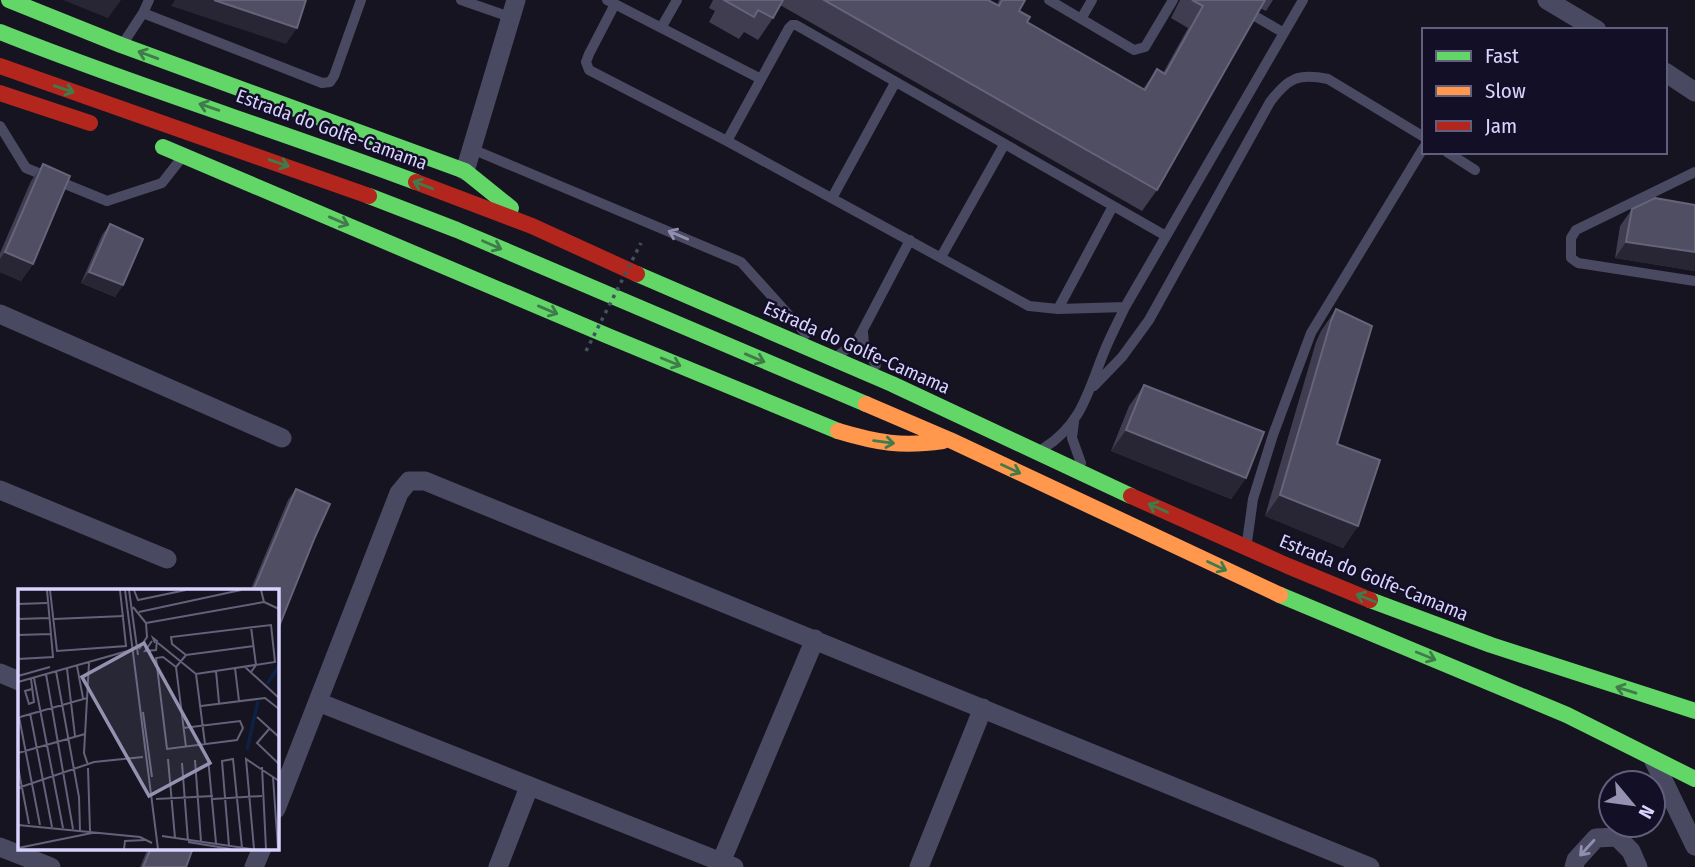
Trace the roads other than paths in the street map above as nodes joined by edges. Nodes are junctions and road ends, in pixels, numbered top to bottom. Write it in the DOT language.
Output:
graph roads {
  1 [pos="9,0"];
  2 [pos="149,0"];
  3 [pos="361,0"];
  4 [pos="461,0"];
  5 [pos="677,0"];
  6 [pos="1049,0"];
  7 [pos="1092,0"];
  8 [pos="1174,0"];
  9 [pos="1227,0"];
  10 [pos="1303,0"];
  11 [pos="1547,0"];
  12 [pos="611,2"];
  13 [pos="513,9"];
  14 [pos="143,13"];
  15 [pos="1081,19"];
  16 [pos="661,28"];
  17 [pos="1594,28"];
  18 [pos="0,32"];
  19 [pos="1284,33"];
  20 [pos="121,45"];
  21 [pos="0,66"];
  22 [pos="1667,73"];
  23 [pos="761,79"];
  24 [pos="895,83"];
  25 [pos="1695,92"];
  26 [pos="0,93"];
  27 [pos="0,126"];
  28 [pos="105,128"];
  29 [pos="1422,136"];
  30 [pos="145,141"];
  31 [pos="727,141"];
  32 [pos="1004,145"];
  33 [pos="472,149"];
  34 [pos="1422,149"];
  35 [pos="1450,154"];
  36 [pos="184,155"];
  37 [pos="1475,170"];
  38 [pos="465,171"];
  39 [pos="1695,172"];
  40 [pos="832,198"];
  41 [pos="1113,206"];
  42 [pos="532,226"];
  43 [pos="1166,236"];
  44 [pos="911,240"];
  45 [pos="941,257"];
  46 [pos="1695,281"];
  47 [pos="1125,307"];
  48 [pos="1058,309"];
  49 [pos="0,314"];
  50 [pos="863,331"];
  51 [pos="826,356"];
  52 [pos="892,384"];
  53 [pos="1091,389"];
  54 [pos="1074,422"];
  55 [pos="282,438"];
  56 [pos="950,440"];
  57 [pos="1018,443"];
  58 [pos="1091,478"];
  59 [pos="0,490"];
  60 [pos="1246,548"];
  61 [pos="167,559"];
  62 [pos="815,639"];
  63 [pos="0,673"];
  64 [pos="18,681"];
  65 [pos="318,702"];
  66 [pos="1694,705"];
  67 [pos="983,708"];
  68 [pos="1652,757"];
  69 [pos="1695,779"];
  70 [pos="529,787"];
  71 [pos="278,804"];
  72 [pos="1695,846"];
  73 [pos="0,847"];
  74 [pos="261,850"];
  75 [pos="728,865"];
  76 [pos="51,867"];
  77 [pos="254,867"];
  78 [pos="498,867"];
  79 [pos="919,867"];
  80 [pos="1370,867"];
  81 [pos="1574,867"];
  82 [pos="1638,867"];
  1 -- 20 [label="highway"];
  2 -- 14 [label="lane"];
  3 -- 14 [label="lane"];
  4 -- 13 [label="lane"];
  5 -- 16 [label="lane"];
  6 -- 15 [label="lane"];
  7 -- 15 [label="lane"];
  8 -- 15 [label="lane"];
  9 -- 19 [label="lane"];
  10 -- 19 [label="lane"];
  11 -- 17 [label="street"];
  12 -- 16 [label="lane"];
  12 -- 31 [label="lane"];
  13 -- 33 [label="street"];
  14 -- 20 [label="lane"];
  16 -- 23 [label="lane"];
  42 -- 18 [label="highway, Estrada do Golfe-Camama, one-way"];
  19 -- 43 [label="lane"];
  38 -- 20 [label="highway, one-way"];
  21 -- 56 [label="highway, one-way"];
  22 -- 25 [label="street"];
  23 -- 24 [label="lane"];
  23 -- 31 [label="lane"];
  24 -- 32 [label="lane"];
  24 -- 40 [label="lane"];
  26 -- 28 [label="highway"];
  27 -- 36 [label="lane"];
  29 -- 53 [label="lane"];
  30 -- 36 [label="highway"];
  31 -- 40 [label="lane"];
  32 -- 41 [label="lane"];
  32 -- 45 [label="lane"];
  33 -- 38 [label="street"];
  51 -- 33 [label="lane, one-way"];
  34 -- 60 [label="lane"];
  35 -- 37 [label="lane"];
  36 -- 56 [label="highway, one-way"];
  38 -- 42 [label="highway"];
  39 -- 46 [label="lane"];
  40 -- 44 [label="lane"];
  41 -- 43 [label="lane"];
  41 -- 48 [label="lane"];
  42 -- 51 [label="highway, Estrada do Golfe-Camama"];
  43 -- 47 [label="lane"];
  44 -- 45 [label="lane"];
  44 -- 50 [label="lane"];
  45 -- 48 [label="lane"];
  47 -- 48 [label="lane"];
  47 -- 53 [label="lane"];
  49 -- 55 [label="street"];
  50 -- 51 [label="lane"];
  50 -- 52 [label="lane"];
  51 -- 52 [label="highway, Estrada do Golfe-Camama"];
  52 -- 57 [label="highway, Estrada do Golfe-Camama"];
  53 -- 54 [label="lane"];
  54 -- 57 [label="lane"];
  54 -- 58 [label="lane"];
  56 -- 68 [label="highway, one-way"];
  57 -- 58 [label="highway, Estrada do Golfe-Camama"];
  60 -- 58 [label="highway, Estrada do Golfe-Camama, one-way"];
  59 -- 61 [label="street"];
  66 -- 60 [label="highway, Estrada do Golfe-Camama, one-way"];
  62 -- 65 [label="street"];
  62 -- 67 [label="street"];
  62 -- 75 [label="street"];
  63 -- 64 [label="street"];
  65 -- 70 [label="street"];
  65 -- 71 [label="street"];
  67 -- 79 [label="street"];
  67 -- 80 [label="street"];
  68 -- 69 [label="highway"];
  68 -- 72 [label="street"];
  70 -- 75 [label="street"];
  70 -- 78 [label="street"];
  73 -- 76 [label="street"];
  74 -- 77 [label="street"];
  82 -- 81 [label="street, one-way"];
}
